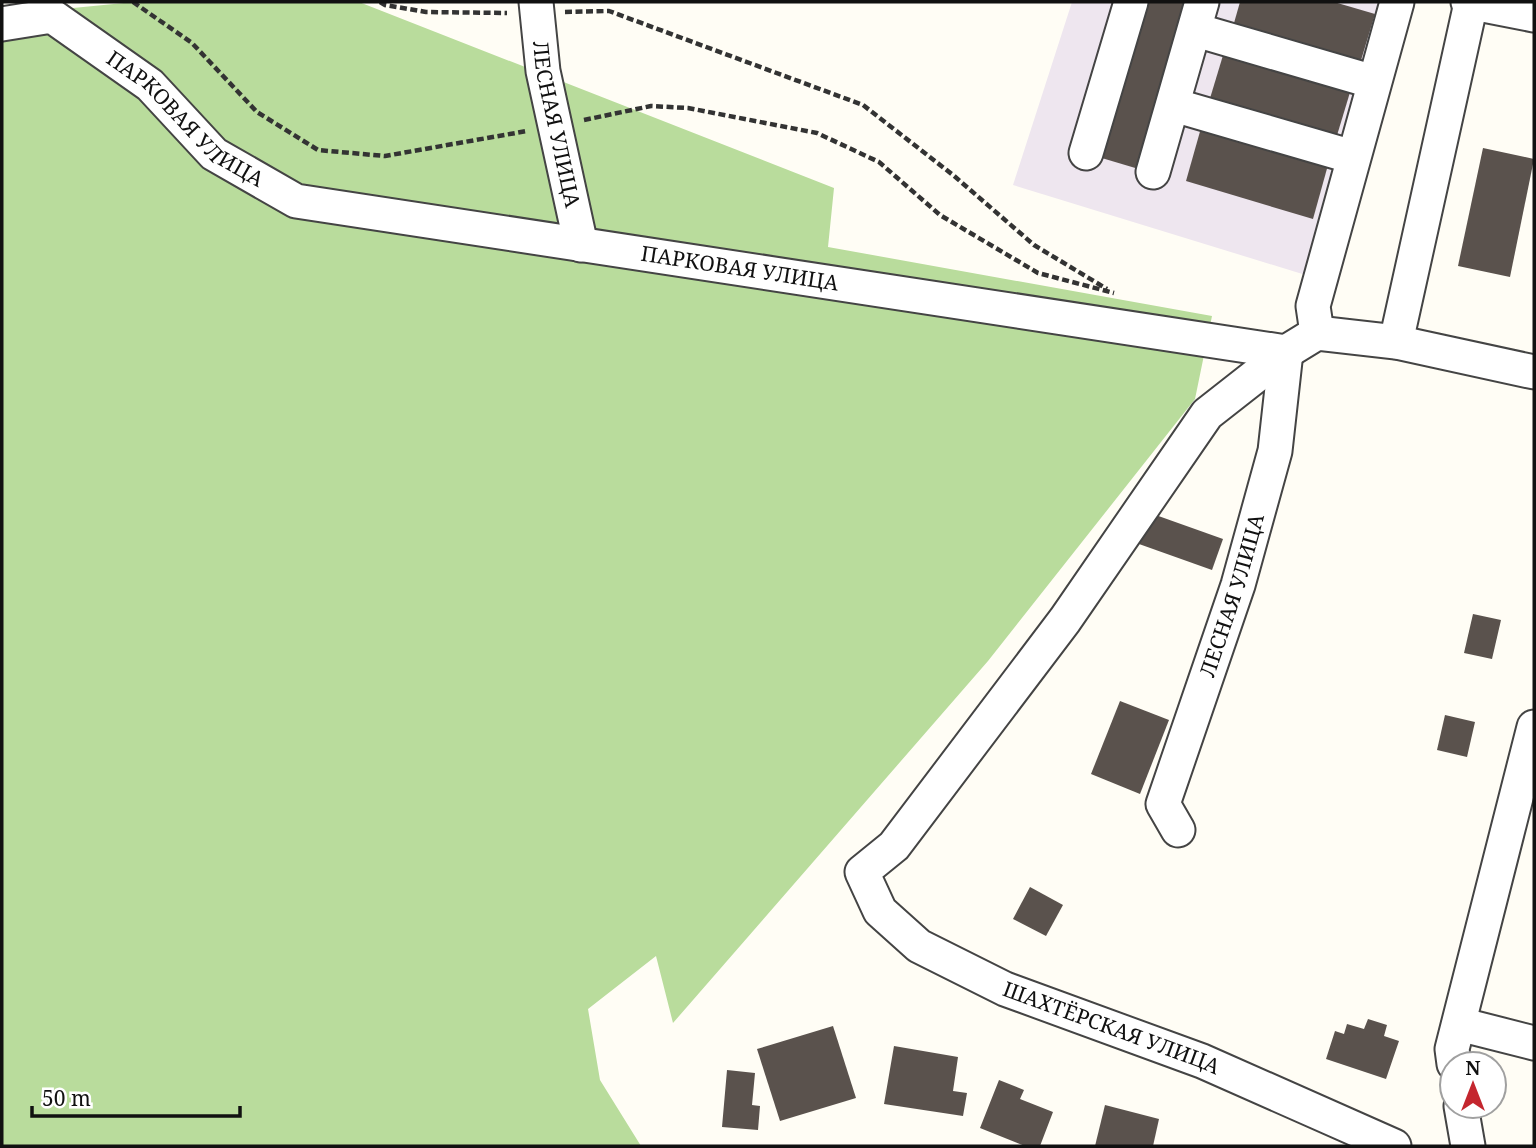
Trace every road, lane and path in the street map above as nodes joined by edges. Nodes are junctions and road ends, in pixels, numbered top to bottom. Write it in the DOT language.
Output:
graph roads {
  1 [pos="133,2"];
  2 [pos="380,2"];
  3 [pos="1131,2"];
  4 [pos="1470,2"];
  5 [pos="1392,3"];
  6 [pos="537,8"];
  7 [pos="1534,15"];
  8 [pos="1204,18"];
  9 [pos="2,24"];
  10 [pos="1374,82"];
  11 [pos="1184,108"];
  12 [pos="554,126"];
  13 [pos="1086,153"];
  14 [pos="1353,157"];
  15 [pos="1153,172"];
  16 [pos="581,245"];
  17 [pos="1112,292"];
  18 [pos="1122,300"];
  19 [pos="1317,333"];
  20 [pos="1396,342"];
  21 [pos="1286,352"];
  22 [pos="1534,372"];
  23 [pos="1534,727"];
  24 [pos="1178,830"];
  25 [pos="1459,1024"];
  26 [pos="1534,1043"];
  27 [pos="1452,1050"];
  28 [pos="1463,1120"];
  29 [pos="1394,1146"];
  30 [pos="1468,1146"];
  1 -- 12 [label="path"];
  2 -- 6 [label="path"];
  3 -- 13 [label="street"];
  4 -- 7 [label="street"];
  4 -- 20 [label="street"];
  5 -- 10 [label="street"];
  6 -- 12 [label="street, ЛЕСНАЯ УЛИЦА"];
  6 -- 17 [label="path"];
  8 -- 10 [label="street"];
  8 -- 15 [label="street"];
  9 -- 16 [label="street, ПАРКОВАЯ УЛИЦА"];
  10 -- 14 [label="street"];
  11 -- 14 [label="street"];
  12 -- 16 [label="street, ЛЕСНАЯ УЛИЦА"];
  12 -- 17 [label="path"];
  14 -- 19 [label="street"];
  16 -- 21 [label="street, ПАРКОВАЯ УЛИЦА"];
  17 -- 18 [label="path"];
  19 -- 20 [label="street"];
  19 -- 21 [label="street"];
  20 -- 22 [label="street"];
  21 -- 24 [label="street, ЛЕСНАЯ УЛИЦА"];
  21 -- 29 [label="street, ШАХТЁРСКАЯ УЛИЦА"];
  23 -- 25 [label="street"];
  25 -- 26 [label="street"];
  25 -- 27 [label="street"];
  28 -- 30 [label="street"];
}
